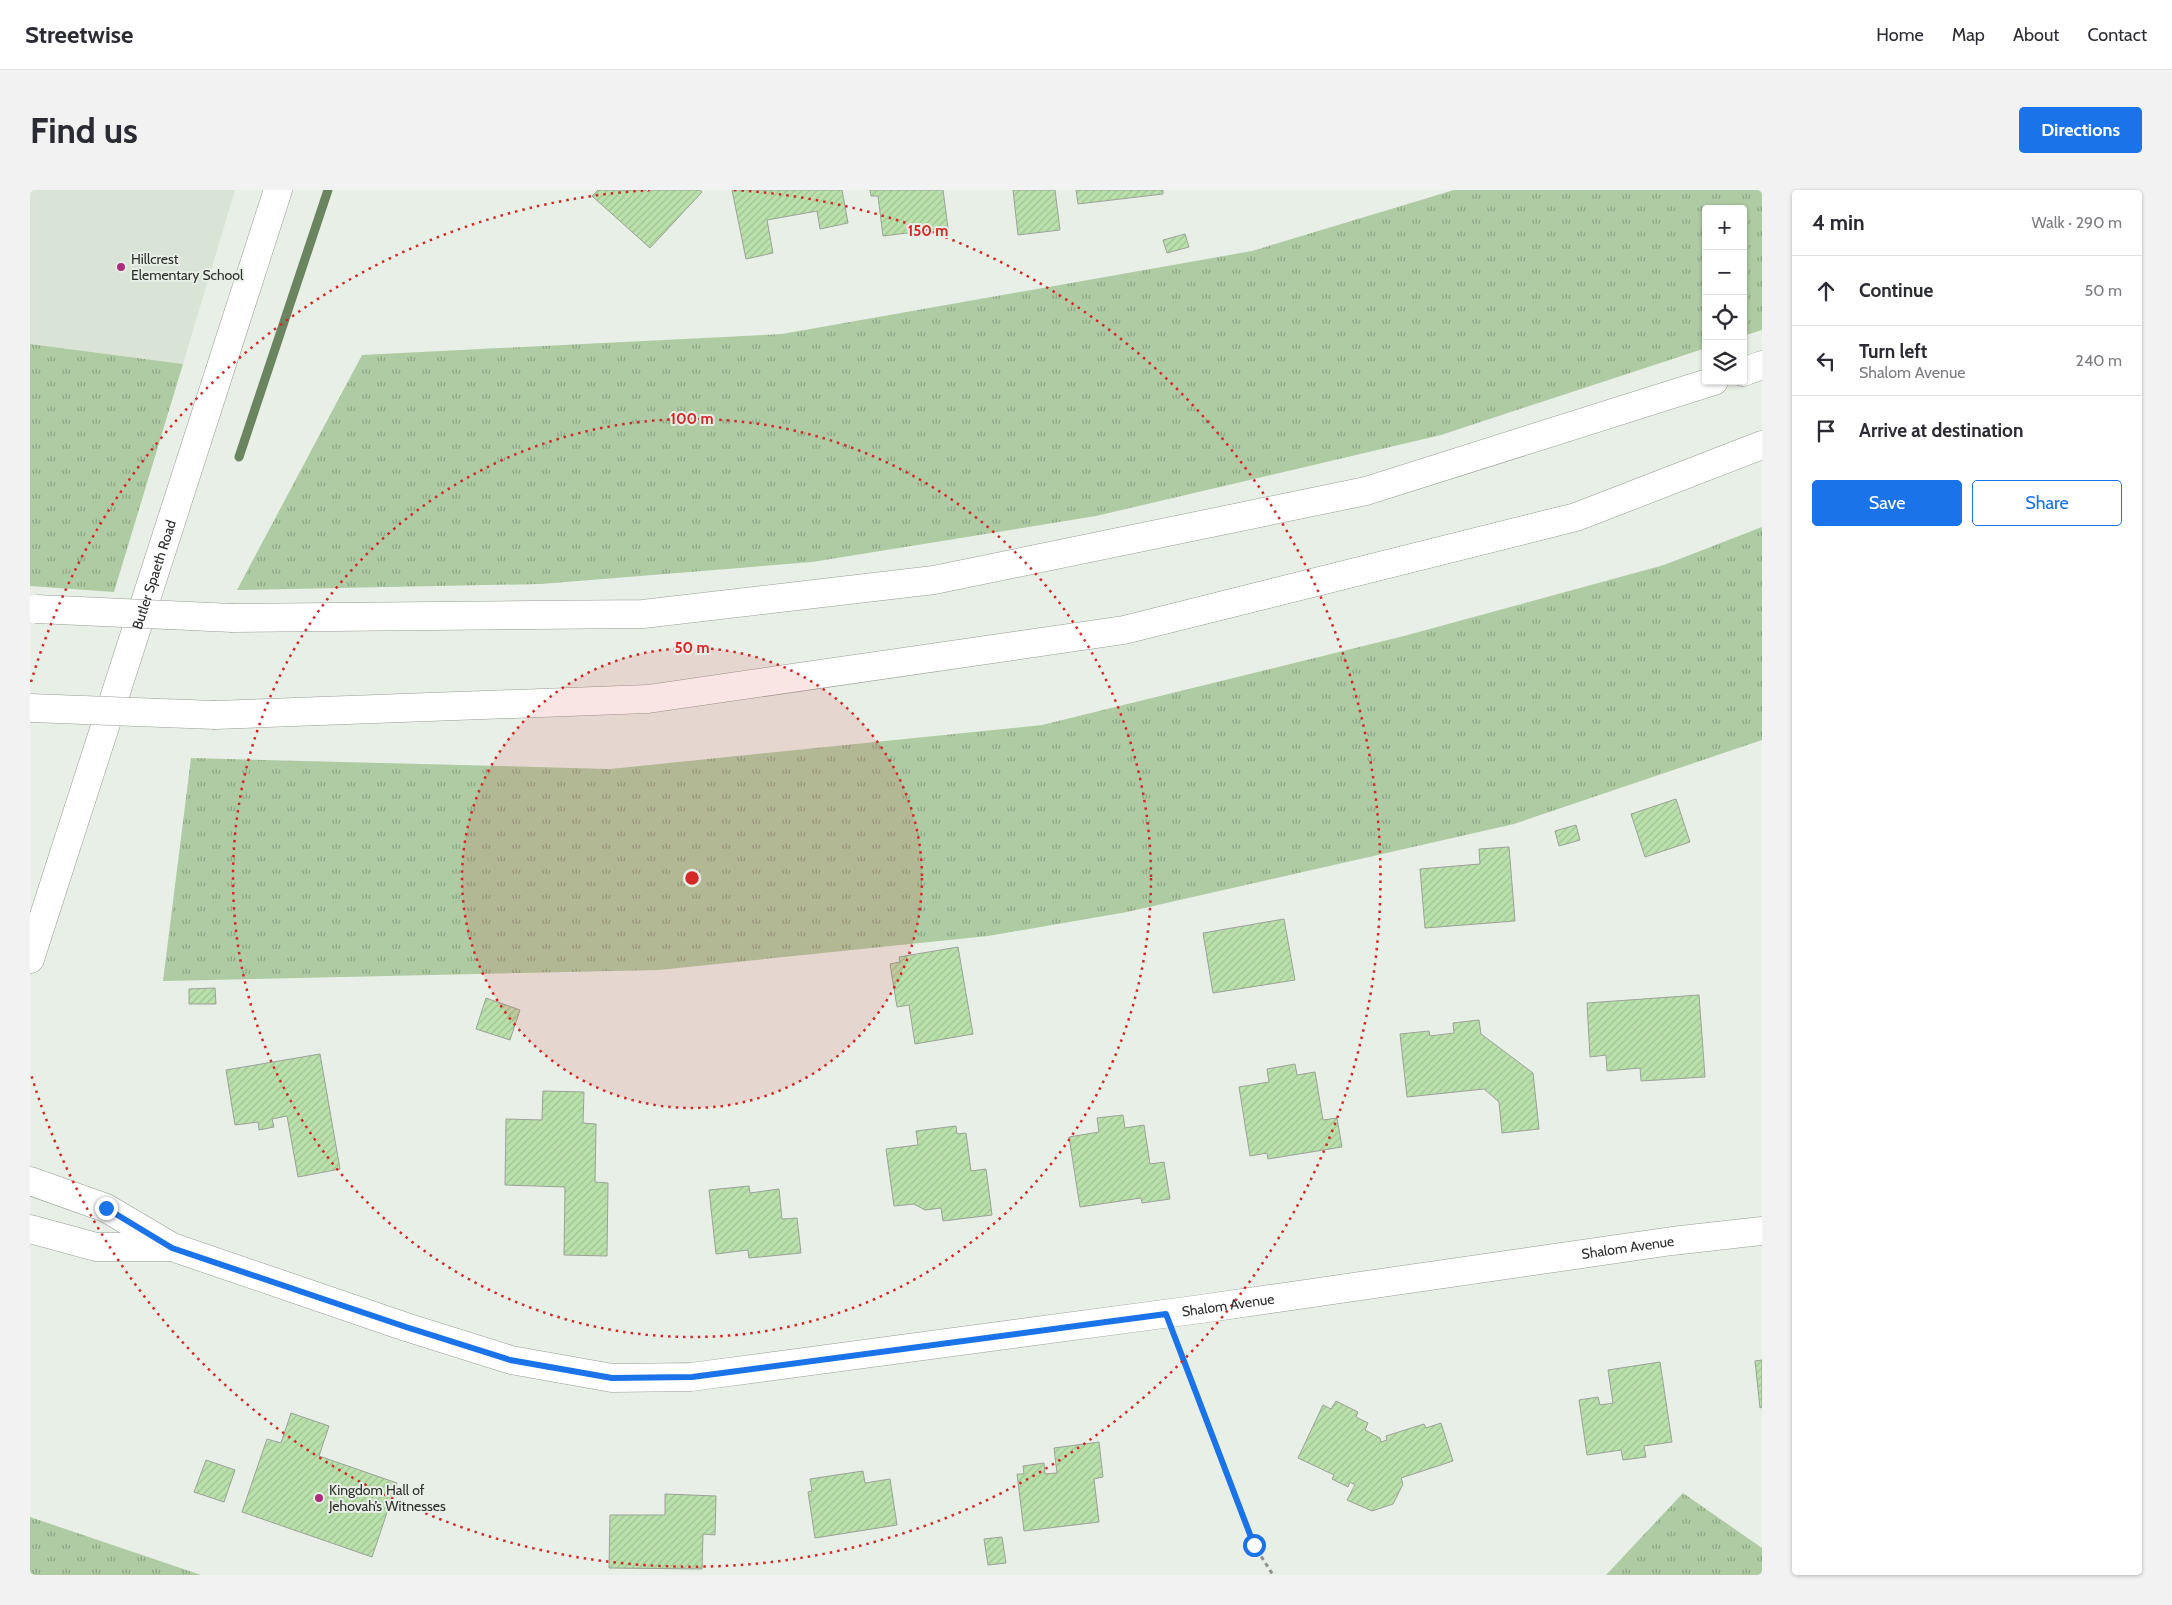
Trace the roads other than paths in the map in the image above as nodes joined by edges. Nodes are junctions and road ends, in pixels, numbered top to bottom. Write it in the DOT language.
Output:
graph roads {
  1 [pos="278,190"];
  2 [pos="1762,365"];
  3 [pos="1747,371"];
  4 [pos="1702,385"];
  5 [pos="1762,444"];
  6 [pos="33,609"];
  7 [pos="30,708"];
  8 [pos="30,959"];
  9 [pos="30,1181"];
  10 [pos="30,1228"];
  11 [pos="1762,1230"];
  12 [pos="172,1248"];
  1 -- 8 [label="main road, Butler Spaeth Road"];
  2 -- 3 [label="main road"];
  4 -- 6 [label="main road, bridge"];
  5 -- 7 [label="main road, bridge"];
  9 -- 12 [label="main road, Shalom Avenue"];
  10 -- 12 [label="main road, Shalom Avenue"];
  11 -- 12 [label="main road, Shalom Avenue"];
}
